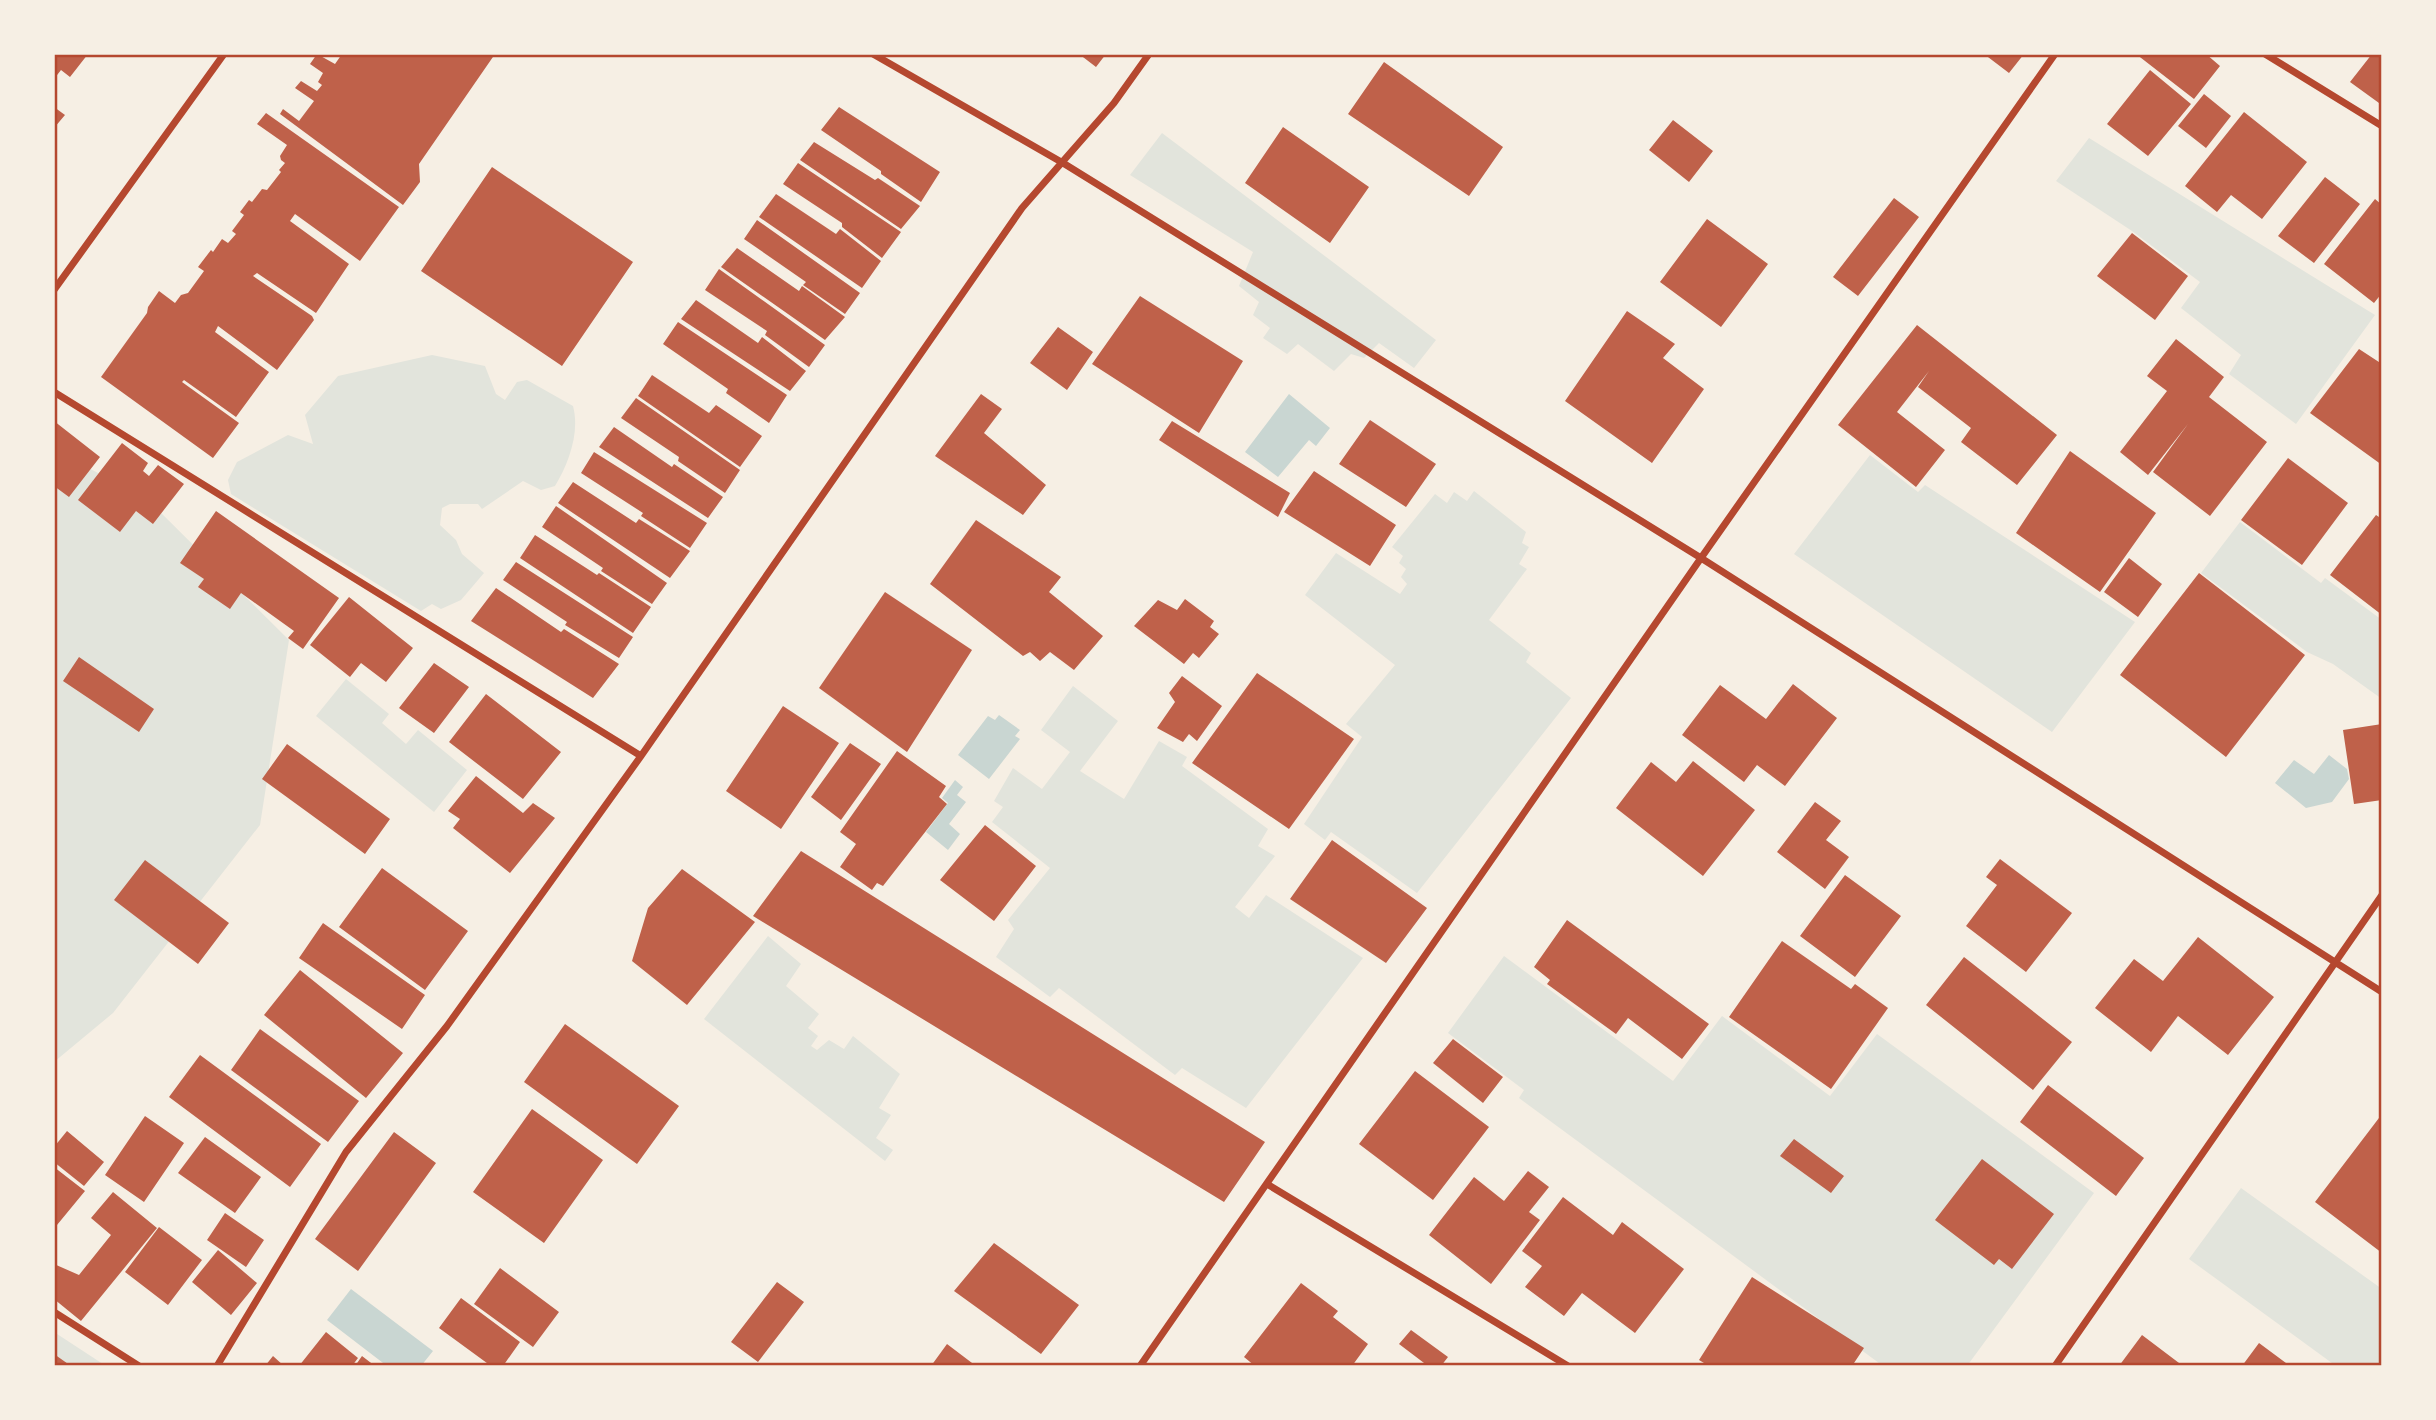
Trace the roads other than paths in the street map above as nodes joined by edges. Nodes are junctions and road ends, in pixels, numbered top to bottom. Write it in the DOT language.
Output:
graph roads {
  1 [pos="224,54"];
  2 [pos="873,54"];
  3 [pos="1149,54"];
  4 [pos="2055,54"];
  5 [pos="2264,54"];
  6 [pos="2382,126"];
  7 [pos="1063,163"];
  8 [pos="54,290"];
  9 [pos="54,392"];
  10 [pos="1701,558"];
  11 [pos="641,756"];
  12 [pos="2382,895"];
  13 [pos="2334,962"];
  14 [pos="2382,992"];
  15 [pos="1268,1184"];
  16 [pos="54,1312"];
  17 [pos="139,1366"];
  18 [pos="217,1366"];
  19 [pos="1140,1366"];
  20 [pos="1568,1366"];
  21 [pos="2055,1366"];
  1 -- 8 [label="street"];
  2 -- 7 [label="street"];
  3 -- 7 [label="street"];
  4 -- 10 [label="street"];
  5 -- 6 [label="street"];
  7 -- 10 [label="street"];
  7 -- 11 [label="street"];
  9 -- 11 [label="street"];
  10 -- 13 [label="street"];
  10 -- 15 [label="street"];
  11 -- 18 [label="street"];
  12 -- 13 [label="street"];
  13 -- 14 [label="street"];
  13 -- 21 [label="street"];
  15 -- 19 [label="street"];
  15 -- 20 [label="street"];
  16 -- 17 [label="street"];
}
